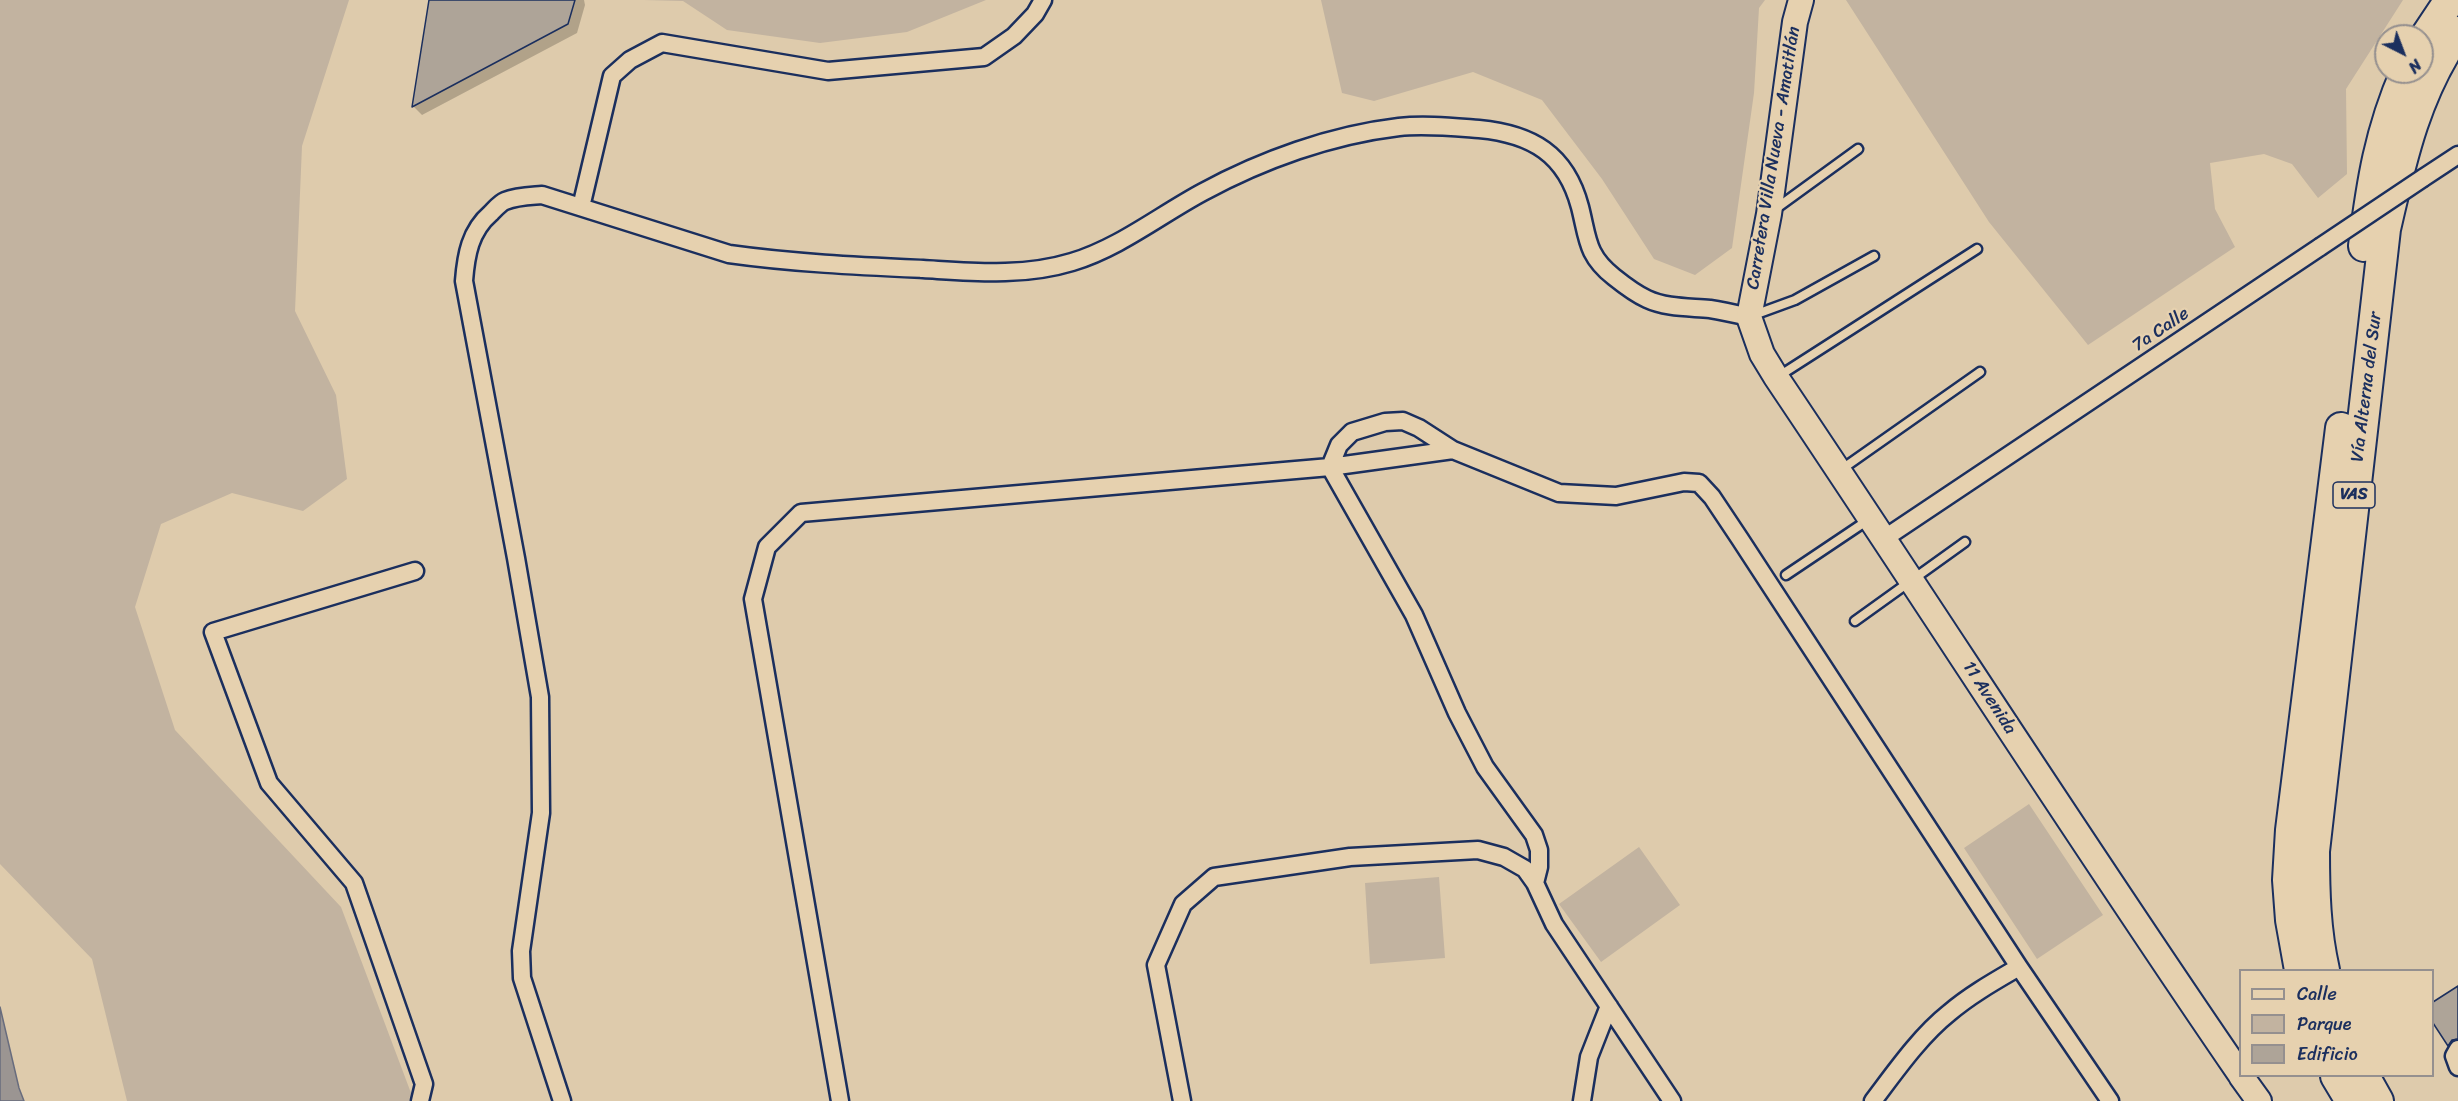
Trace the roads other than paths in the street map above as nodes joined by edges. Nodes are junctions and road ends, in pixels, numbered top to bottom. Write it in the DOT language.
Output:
graph roads {
  1 [pos="1043,0"];
  2 [pos="1801,0"];
  3 [pos="2450,0"];
  4 [pos="2434,24"];
  5 [pos="2458,32"];
  6 [pos="2402,84"];
  7 [pos="1858,149"];
  8 [pos="2458,155"];
  9 [pos="581,207"];
  10 [pos="1769,214"];
  11 [pos="1977,249"];
  12 [pos="1874,256"];
  13 [pos="1749,317"];
  14 [pos="1980,372"];
  15 [pos="1776,378"];
  16 [pos="1453,450"];
  17 [pos="1330,467"];
  18 [pos="1839,471"];
  19 [pos="1871,518"];
  20 [pos="1885,538"];
  21 [pos="1965,542"];
  22 [pos="415,571"];
  23 [pos="1786,575"];
  24 [pos="1912,581"];
  25 [pos="1855,621"];
  26 [pos="1535,883"];
  27 [pos="2019,967"];
  28 [pos="2300,969"];
  29 [pos="2324,969"];
  30 [pos="1609,1006"];
  31 [pos="2458,1049"];
  32 [pos="2458,1067"];
  33 [pos="2239,1072"];
  34 [pos="2242,1077"];
  35 [pos="2337,1077"];
  36 [pos="2365,1077"];
  37 [pos="420,1101"];
  38 [pos="562,1101"];
  39 [pos="840,1101"];
  40 [pos="1182,1101"];
  41 [pos="1582,1101"];
  42 [pos="1672,1101"];
  43 [pos="1873,1101"];
  44 [pos="2110,1101"];
  45 [pos="2259,1101"];
  46 [pos="2351,1101"];
  47 [pos="2378,1101"];
  1 -- 9 [label="street"];
  2 -- 10 [label="street, Carretera Villa Nueva - Amatitlán"];
  3 -- 4 [label="highway"];
  5 -- 29 [label="highway, Vía Alterna del Sur / VAS"];
  6 -- 28 [label="highway, Vía Alterna del Sur / VAS"];
  7 -- 10 [label="lane"];
  8 -- 20 [label="street, 7a Calle, bridge"];
  9 -- 13 [label="street"];
  9 -- 38 [label="street"];
  10 -- 13 [label="street, Carretera Villa Nueva - Amatitlán"];
  11 -- 15 [label="lane"];
  12 -- 13 [label="lane"];
  13 -- 15 [label="street, 11 Avenida"];
  14 -- 18 [label="lane"];
  15 -- 18 [label="street, 11 Avenida"];
  16 -- 17 [label="street"];
  16 -- 17 [label="street"];
  16 -- 27 [label="street"];
  17 -- 26 [label="street"];
  17 -- 39 [label="street"];
  18 -- 19 [label="street, 11 Avenida"];
  19 -- 20 [label="street, 11 Avenida"];
  19 -- 23 [label="lane"];
  20 -- 24 [label="street, 11 Avenida"];
  21 -- 24 [label="lane"];
  22 -- 37 [label="street"];
  24 -- 25 [label="lane"];
  24 -- 33 [label="street, 11 Avenida"];
  26 -- 30 [label="street"];
  26 -- 40 [label="street"];
  27 -- 43 [label="street"];
  27 -- 44 [label="street"];
  30 -- 41 [label="street"];
  30 -- 42 [label="street"];
  31 -- 32 [label="street"];
  34 -- 45 [label="street, 11 Avenida"];
  35 -- 46 [label="highway"];
  36 -- 47 [label="highway"];
}
